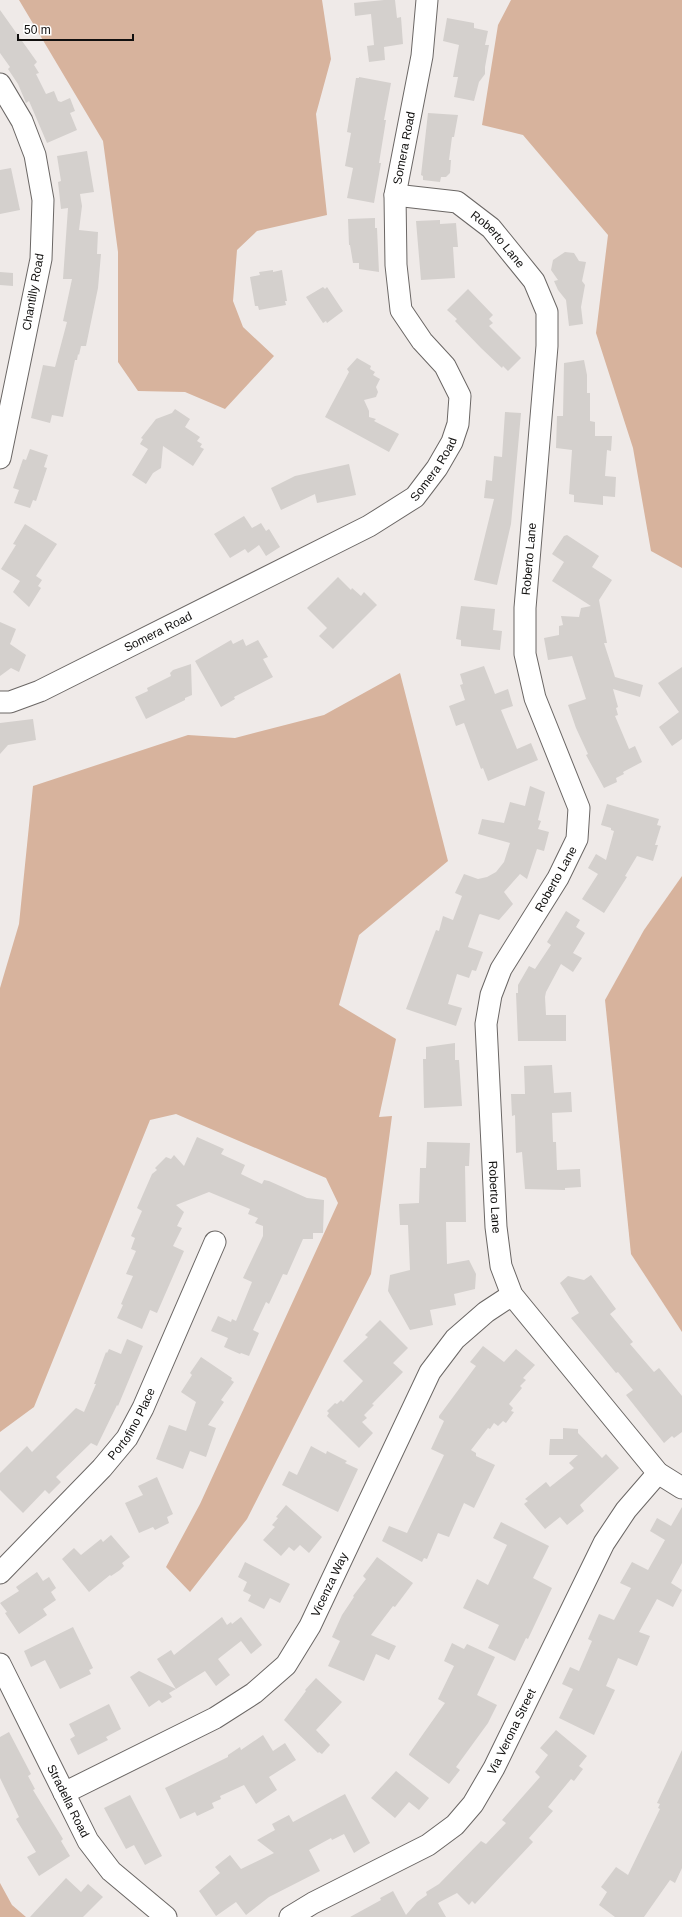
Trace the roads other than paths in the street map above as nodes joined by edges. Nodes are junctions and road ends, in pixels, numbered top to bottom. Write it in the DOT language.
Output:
graph roads {
  1 [pos="427,0"];
  2 [pos="0,84"];
  3 [pos="395,195"];
  4 [pos="0,458"];
  5 [pos="0,702"];
  6 [pos="215,1242"];
  7 [pos="512,1295"];
  8 [pos="658,1473"];
  9 [pos="682,1488"];
  10 [pos="0,1573"];
  11 [pos="0,1664"];
  12 [pos="64,1793"];
  13 [pos="166,1917"];
  14 [pos="290,1917"];
  1 -- 3 [label="street, Somera Road"];
  2 -- 4 [label="street, Chantilly Road"];
  3 -- 5 [label="street, Somera Road"];
  3 -- 7 [label="street, Roberto Lane"];
  6 -- 10 [label="street, Portofino Place"];
  7 -- 8 [label="street, Roberto Lane"];
  7 -- 12 [label="street, Vicenza Way"];
  8 -- 9 [label="street, Roberto Lane"];
  8 -- 14 [label="street, Via Verona Street"];
  11 -- 12 [label="street, Stradella Road"];
  12 -- 13 [label="street, Stradella Road"];
}
